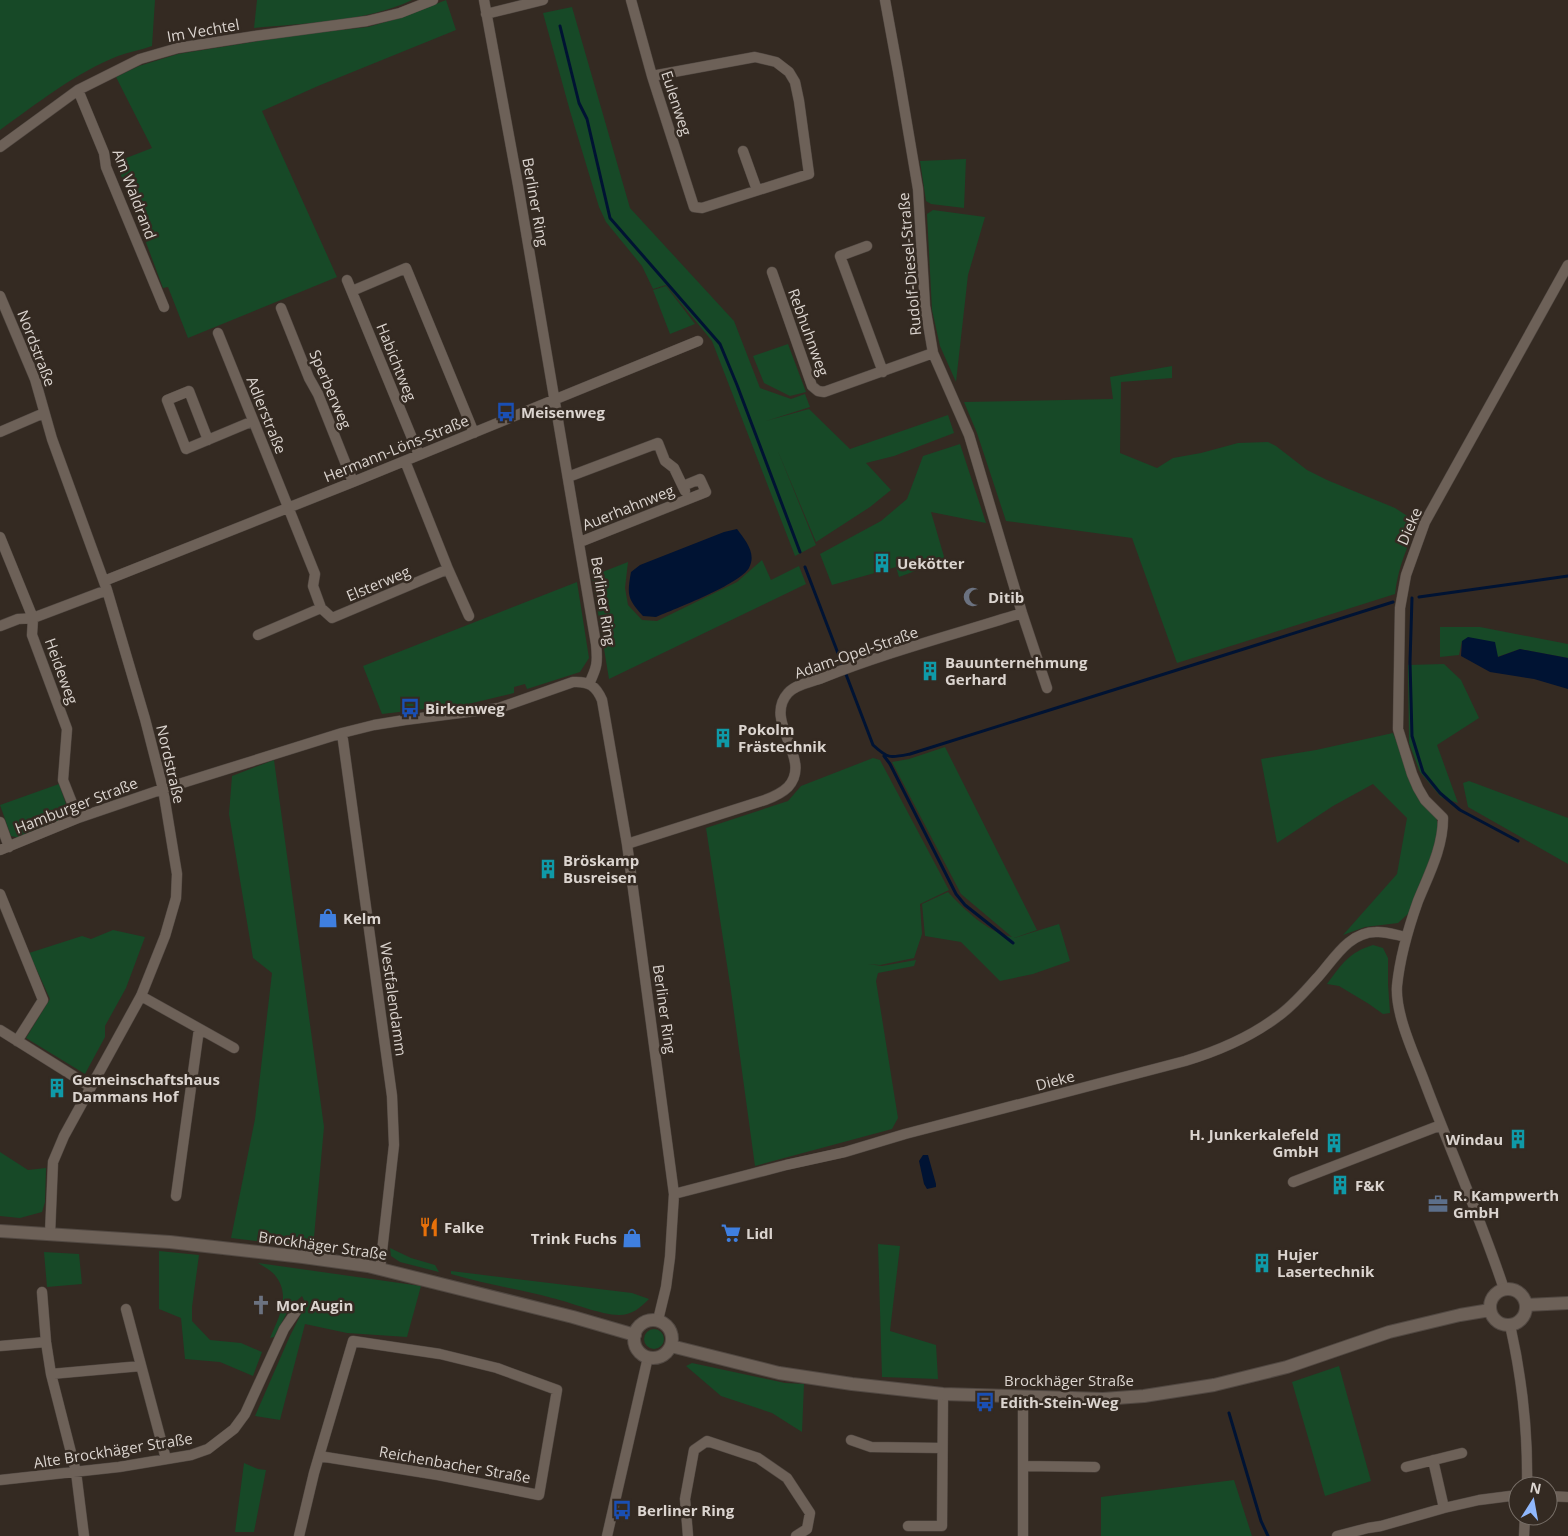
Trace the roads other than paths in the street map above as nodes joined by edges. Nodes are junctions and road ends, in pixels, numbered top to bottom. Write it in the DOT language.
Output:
graph roads {
  1 [pos="433,0"];
  2 [pos="484,0"];
  3 [pos="543,0"];
  4 [pos="631,0"];
  5 [pos="885,0"];
  6 [pos="486,14"];
  7 [pos="652,76"];
  8 [pos="78,90"];
  9 [pos="0,147"];
  10 [pos="744,151"];
  11 [pos="757,190"];
  12 [pos="867,246"];
  13 [pos="1568,265"];
  14 [pos="772,272"];
  15 [pos="347,280"];
  16 [pos="352,291"];
  17 [pos="0,296"];
  18 [pos="164,308"];
  19 [pos="281,308"];
  20 [pos="218,333"];
  21 [pos="698,341"];
  22 [pos="933,353"];
  23 [pos="883,372"];
  24 [pos="554,401"];
  25 [pos="44,413"];
  26 [pos="253,421"];
  27 [pos="0,432"];
  28 [pos="474,433"];
  29 [pos="208,440"];
  30 [pos="419,455"];
  31 [pos="405,461"];
  32 [pos="568,477"];
  33 [pos="354,482"];
  34 [pos="683,486"];
  35 [pos="688,499"];
  36 [pos="289,508"];
  37 [pos="0,536"];
  38 [pos="580,542"];
  39 [pos="448,569"];
  40 [pos="105,585"];
  41 [pos="321,608"];
  42 [pos="1022,613"];
  43 [pos="469,616"];
  44 [pos="33,618"];
  45 [pos="0,626"];
  46 [pos="258,635"];
  47 [pos="588,684"];
  48 [pos="1047,688"];
  49 [pos="342,733"];
  50 [pos="163,789"];
  51 [pos="78,818"];
  52 [pos="0,822"];
  53 [pos="627,844"];
  54 [pos="5,848"];
  55 [pos="0,894"];
  56 [pos="1406,937"];
  57 [pos="141,996"];
  58 [pos="199,1029"];
  59 [pos="0,1030"];
  60 [pos="17,1040"];
  61 [pos="234,1048"];
  62 [pos="91,1086"];
  63 [pos="1441,1125"];
  64 [pos="1293,1182"];
  65 [pos="674,1194"];
  66 [pos="176,1196"];
  67 [pos="0,1230"];
  68 [pos="50,1234"];
  69 [pos="380,1269"];
  70 [pos="1504,1289"];
  71 [pos="42,1292"];
  72 [pos="1568,1303"];
  73 [pos="1526,1305"];
  74 [pos="299,1307"];
  75 [pos="126,1309"];
  76 [pos="1490,1310"];
  77 [pos="658,1320"];
  78 [pos="1510,1325"];
  79 [pos="635,1335"];
  80 [pos="46,1342"];
  81 [pos="0,1346"];
  82 [pos="671,1346"];
  83 [pos="648,1356"];
  84 [pos="141,1366"];
  85 [pos="51,1374"];
  86 [pos="943,1394"];
  87 [pos="1023,1397"];
  88 [pos="851,1440"];
  89 [pos="942,1448"];
  90 [pos="1462,1453"];
  91 [pos="319,1456"];
  92 [pos="166,1459"];
  93 [pos="1433,1460"];
  94 [pos="1022,1466"];
  95 [pos="1095,1467"];
  96 [pos="1406,1467"];
  97 [pos="76,1472"];
  98 [pos="1527,1476"];
  99 [pos="0,1480"];
  100 [pos="1508,1496"];
  101 [pos="1444,1508"];
  102 [pos="908,1526"];
  103 [pos="1369,1532"];
  104 [pos="84,1536"];
  105 [pos="299,1536"];
  106 [pos="607,1536"];
  107 [pos="688,1536"];
  108 [pos="796,1536"];
  109 [pos="1023,1536"];
  110 [pos="1337,1536"];
  1 -- 8 [label="street, Im Vechtel"];
  2 -- 6 [label="street, Berliner Ring"];
  3 -- 6 [label="street"];
  4 -- 7 [label="street, Eulenweg"];
  5 -- 22 [label="street, Rudolf-Diesel-Straße"];
  6 -- 24 [label="street, Berliner Ring"];
  7 -- 11 [label="street, Eulenweg"];
  7 -- 11 [label="street"];
  8 -- 9 [label="street, Im Vechtel"];
  8 -- 18 [label="street, Am Waldrand"];
  10 -- 11 [label="street"];
  12 -- 23 [label="street"];
  13 -- 56 [label="street, Dieke"];
  14 -- 23 [label="street, Rebhuhnweg"];
  15 -- 16 [label="street, Habichtweg"];
  16 -- 28 [label="street"];
  16 -- 30 [label="street, Habichtweg"];
  17 -- 25 [label="street, Nordstraße"];
  19 -- 33 [label="street, Sperberweg"];
  20 -- 26 [label="street, Adlerstraße"];
  21 -- 24 [label="street, Hermann-Löns-Straße"];
  22 -- 23 [label="street, Rebhuhnweg"];
  22 -- 42 [label="street, Rudolf-Diesel-Straße"];
  24 -- 28 [label="street, Hermann-Löns-Straße"];
  24 -- 32 [label="street, Berliner Ring"];
  25 -- 27 [label="street"];
  25 -- 40 [label="street, Nordstraße"];
  26 -- 29 [label="street"];
  26 -- 36 [label="street, Adlerstraße"];
  28 -- 30 [label="street, Hermann-Löns-Straße"];
  29 -- 29 [label="street"];
  30 -- 31 [label="street, Hermann-Löns-Straße"];
  31 -- 33 [label="street, Hermann-Löns-Straße"];
  31 -- 39 [label="street"];
  32 -- 34 [label="street, Auerhahnweg"];
  32 -- 38 [label="street, Berliner Ring"];
  33 -- 36 [label="street, Hermann-Löns-Straße"];
  34 -- 35 [label="street, Auerhahnweg"];
  34 -- 35 [label="street, Auerhahnweg"];
  35 -- 38 [label="street, Auerhahnweg"];
  36 -- 40 [label="street, Hermann-Löns-Straße"];
  36 -- 41 [label="street"];
  37 -- 44 [label="street, Heideweg"];
  38 -- 47 [label="street, Berliner Ring"];
  39 -- 41 [label="street, Elsterweg"];
  39 -- 43 [label="street"];
  40 -- 44 [label="street, Hermann-Löns-Straße"];
  40 -- 50 [label="street, Nordstraße"];
  41 -- 46 [label="street"];
  42 -- 48 [label="street, Rudolf-Diesel-Straße"];
  42 -- 53 [label="street, Adam-Opel-Straße"];
  44 -- 45 [label="street, Hermann-Löns-Straße"];
  44 -- 51 [label="street, Heideweg"];
  47 -- 49 [label="street"];
  47 -- 53 [label="street, Berliner Ring"];
  49 -- 50 [label="street"];
  49 -- 69 [label="street, Westfalendamm"];
  50 -- 51 [label="street, Hamburger Straße"];
  50 -- 57 [label="street, Nordstraße"];
  51 -- 54 [label="street, Hamburger Straße"];
  52 -- 54 [label="street"];
  53 -- 65 [label="street, Berliner Ring"];
  55 -- 60 [label="street"];
  56 -- 63 [label="street"];
  56 -- 65 [label="street, Dieke"];
  57 -- 58 [label="street"];
  57 -- 62 [label="street, Nordstraße"];
  58 -- 61 [label="street"];
  58 -- 66 [label="street"];
  59 -- 60 [label="street"];
  60 -- 62 [label="street"];
  62 -- 68 [label="street, Nordstraße"];
  63 -- 64 [label="street"];
  63 -- 70 [label="street"];
  65 -- 77 [label="street, Berliner Ring"];
  67 -- 68 [label="street, Brockhäger Straße"];
  68 -- 69 [label="street, Brockhäger Straße"];
  69 -- 79 [label="street, Brockhäger Straße"];
  70 -- 73 [label="street"];
  70 -- 76 [label="street"];
  71 -- 80 [label="street"];
  72 -- 73 [label="street"];
  73 -- 78 [label="street"];
  74 -- 92 [label="street, Alte Brockhäger Straße"];
  75 -- 84 [label="street"];
  76 -- 78 [label="street"];
  76 -- 87 [label="street, Brockhäger Straße"];
  77 -- 79 [label="street"];
  77 -- 82 [label="street"];
  78 -- 98 [label="street"];
  79 -- 83 [label="street"];
  80 -- 81 [label="street"];
  80 -- 85 [label="street"];
  82 -- 83 [label="street"];
  82 -- 86 [label="street, Brockhäger Straße"];
  83 -- 106 [label="street"];
  84 -- 85 [label="street"];
  84 -- 92 [label="street"];
  85 -- 97 [label="street"];
  86 -- 87 [label="street, Brockhäger Straße"];
  86 -- 89 [label="street"];
  87 -- 94 [label="street"];
  88 -- 89 [label="street"];
  89 -- 102 [label="street"];
  90 -- 93 [label="street"];
  91 -- 91 [label="street, Reichenbacher Straße"];
  91 -- 105 [label="street, Reichenbacher Straße"];
  92 -- 97 [label="street, Alte Brockhäger Straße"];
  93 -- 96 [label="street"];
  93 -- 101 [label="street"];
  94 -- 95 [label="street"];
  94 -- 109 [label="street"];
  97 -- 99 [label="street, Alte Brockhäger Straße"];
  97 -- 104 [label="street"];
  100 -- 101 [label="street"];
  101 -- 103 [label="street"];
  103 -- 110 [label="street"];
  107 -- 108 [label="street"];
}
